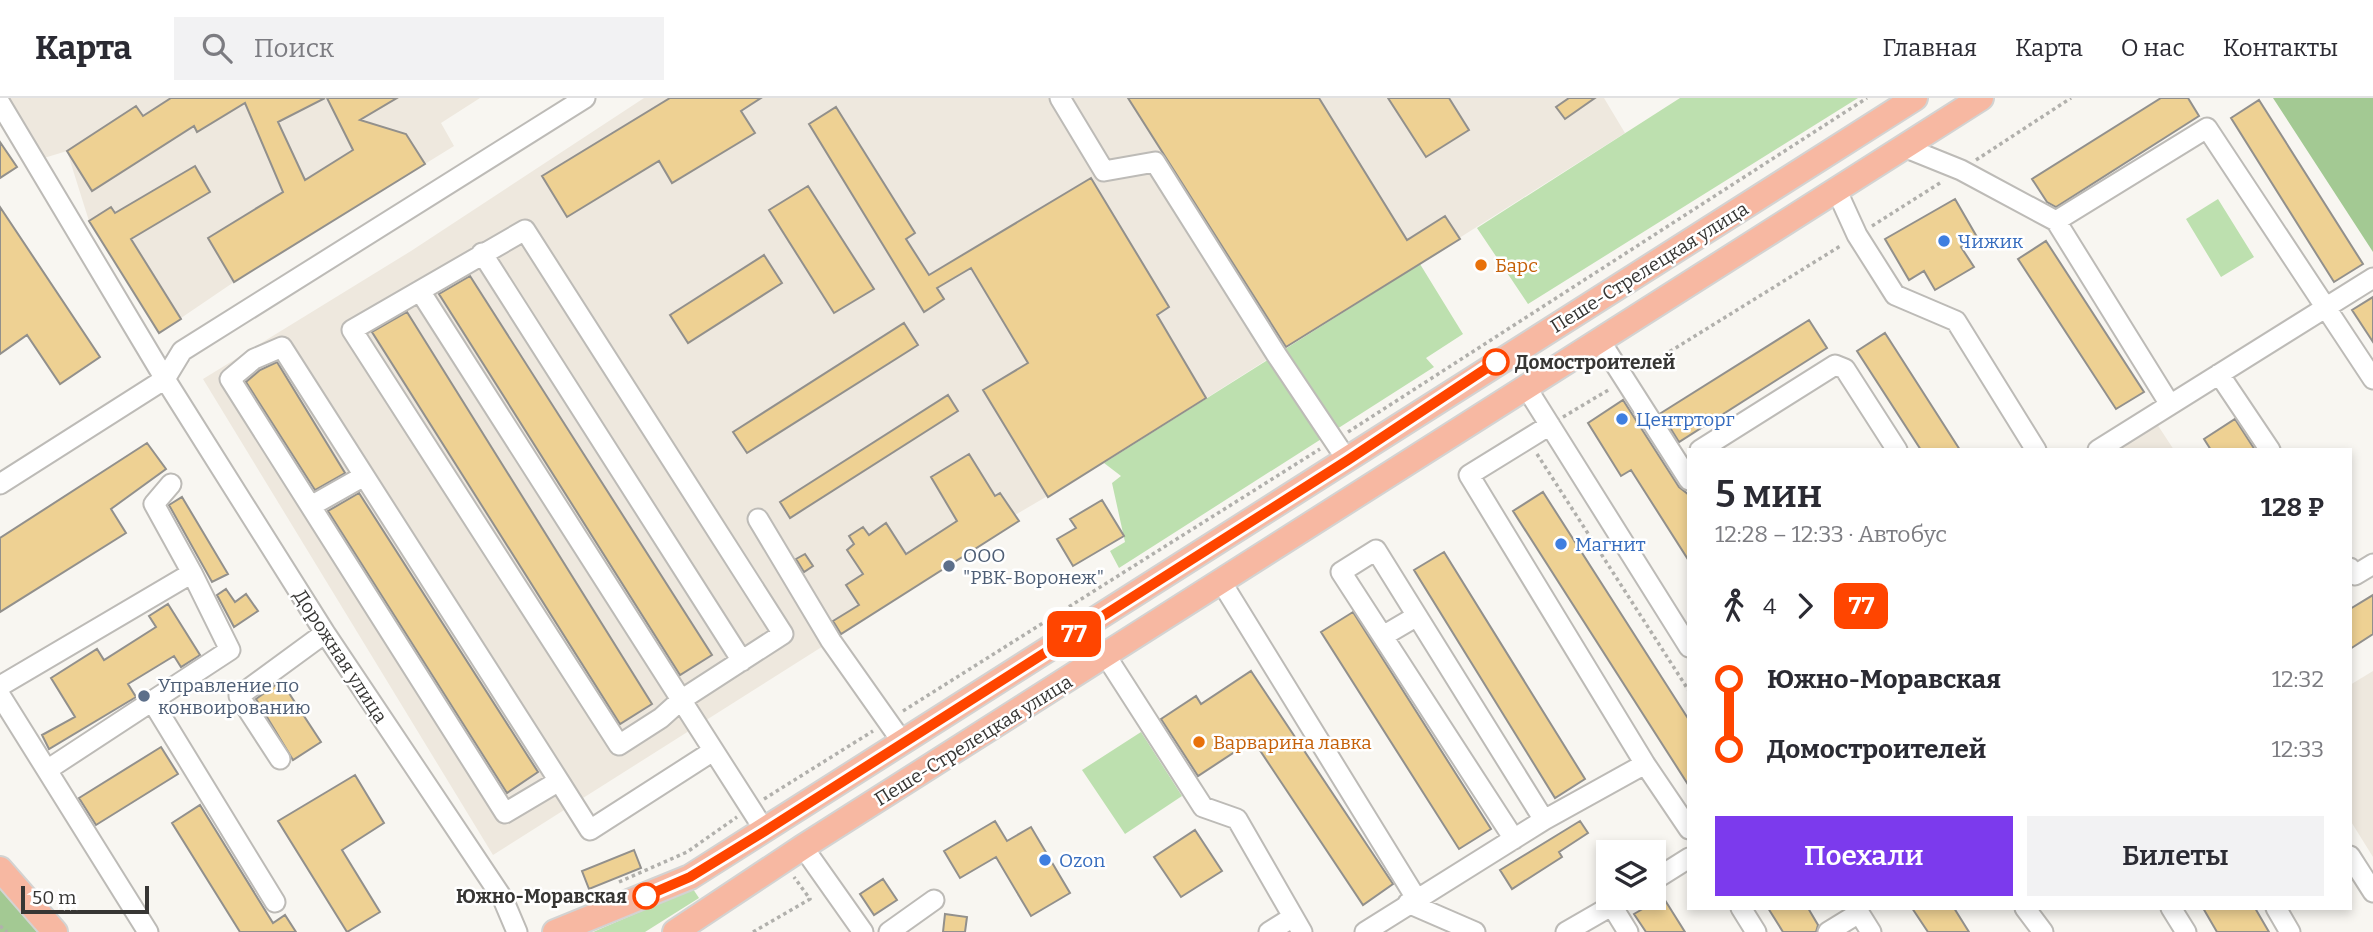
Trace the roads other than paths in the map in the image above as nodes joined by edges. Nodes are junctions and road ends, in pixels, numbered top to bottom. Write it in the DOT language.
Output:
graph roads {
  1 [pos="585,98"];
  2 [pos="1060,98"];
  3 [pos="1915,98"];
  4 [pos="1981,98"];
  5 [pos="0,103"];
  6 [pos="1904,147"];
  7 [pos="1836,189"];
  8 [pos="2056,221"];
  9 [pos="482,253"];
  10 [pos="2373,278"];
  11 [pos="420,291"];
  12 [pos="2327,307"];
  13 [pos="1599,339"];
  14 [pos="2219,374"];
  15 [pos="164,379"];
  16 [pos="2373,379"];
  17 [pos="1526,387"];
  18 [pos="2169,402"];
  19 [pos="1550,425"];
  20 [pos="1703,448"];
  21 [pos="1896,448"];
  22 [pos="2035,448"];
  23 [pos="2101,448"];
  24 [pos="2269,448"];
  25 [pos="1341,451"];
  26 [pos="1685,467"];
  27 [pos="364,476"];
  28 [pos="0,484"];
  29 [pos="171,484"];
  30 [pos="311,506"];
  31 [pos="758,519"];
  32 [pos="2373,564"];
  33 [pos="192,573"];
  34 [pos="2352,574"];
  35 [pos="1222,583"];
  36 [pos="1417,616"];
  37 [pos="325,633"];
  38 [pos="1383,636"];
  39 [pos="1687,644"];
  40 [pos="1106,656"];
  41 [pos="742,661"];
  42 [pos="0,686"];
  43 [pos="0,695"];
  44 [pos="681,699"];
  45 [pos="152,701"];
  46 [pos="903,743"];
  47 [pos="713,751"];
  48 [pos="280,759"];
  49 [pos="1645,764"];
  50 [pos="47,770"];
  51 [pos="559,781"];
  52 [pos="1544,820"];
  53 [pos="1687,825"];
  54 [pos="765,831"];
  55 [pos="1514,839"];
  56 [pos="803,847"];
  57 [pos="1687,859"];
  58 [pos="2352,859"];
  59 [pos="0,869"];
  60 [pos="1666,872"];
  61 [pos="2373,892"];
  62 [pos="934,900"];
  63 [pos="1412,901"];
  64 [pos="275,902"];
  65 [pos="1604,910"];
  66 [pos="1621,910"];
  67 [pos="1742,910"];
  68 [pos="2026,910"];
  69 [pos="2172,910"];
  70 [pos="2277,910"];
  71 [pos="1857,911"];
  72 [pos="1297,924"];
  73 [pos="1369,931"];
  74 [pos="55,932"];
  75 [pos="148,932"];
  76 [pos="517,932"];
  77 [pos="555,932"];
  78 [pos="675,932"];
  79 [pos="863,932"];
  80 [pos="890,932"];
  81 [pos="1269,932"];
  82 [pos="1475,932"];
  83 [pos="1566,932"];
  84 [pos="1628,932"];
  85 [pos="1756,932"];
  86 [pos="1828,932"];
  87 [pos="1871,932"];
  88 [pos="2043,932"];
  89 [pos="2186,932"];
  90 [pos="2290,932"];
  1 -- 15 [label="street"];
  2 -- 25 [label="street"];
  3 -- 25 [label="main road, Пеше-Стрелецкая улица"];
  4 -- 6 [label="main road, Пеше-Стрелецкая улица"];
  5 -- 15 [label="street, Дорожная улица"];
  6 -- 7 [label="main road, Пеше-Стрелецкая улица"];
  6 -- 8 [label="street"];
  7 -- 13 [label="main road, Пеше-Стрелецкая улица"];
  7 -- 22 [label="street"];
  8 -- 12 [label="street"];
  8 -- 18 [label="street"];
  9 -- 11 [label="street"];
  9 -- 41 [label="street"];
  9 -- 41 [label="street"];
  10 -- 12 [label="street"];
  11 -- 44 [label="street"];
  11 -- 44 [label="street"];
  12 -- 14 [label="street"];
  12 -- 16 [label="street"];
  13 -- 17 [label="main road, Пеше-Стрелецкая улица"];
  13 -- 26 [label="street"];
  14 -- 18 [label="street"];
  14 -- 24 [label="street"];
  15 -- 28 [label="street"];
  15 -- 37 [label="street, Дорожная улица"];
  17 -- 19 [label="street"];
  17 -- 35 [label="main road, Пеше-Стрелецкая улица"];
  18 -- 23 [label="street"];
  19 -- 39 [label="street"];
  19 -- 49 [label="street"];
  20 -- 21 [label="street"];
  25 -- 46 [label="main road, Пеше-Стрелецкая улица"];
  27 -- 30 [label="street"];
  27 -- 30 [label="street"];
  27 -- 51 [label="street"];
  29 -- 33 [label="street"];
  30 -- 51 [label="street"];
  31 -- 46 [label="street"];
  32 -- 34 [label="street"];
  33 -- 42 [label="street"];
  33 -- 45 [label="street"];
  35 -- 40 [label="main road, Пеше-Стрелецкая улица"];
  35 -- 63 [label="street"];
  36 -- 38 [label="street"];
  36 -- 38 [label="street"];
  36 -- 52 [label="street"];
  37 -- 48 [label="street"];
  37 -- 76 [label="street, Дорожная улица"];
  38 -- 55 [label="street"];
  40 -- 56 [label="main road, Пеше-Стрелецкая улица"];
  40 -- 72 [label="street"];
  41 -- 44 [label="street"];
  43 -- 50 [label="street"];
  44 -- 47 [label="street"];
  45 -- 50 [label="street"];
  45 -- 64 [label="street"];
  46 -- 54 [label="main road, Пеше-Стрелецкая улица"];
  47 -- 51 [label="street"];
  47 -- 54 [label="street"];
  49 -- 52 [label="street"];
  49 -- 53 [label="street"];
  50 -- 75 [label="street"];
  52 -- 55 [label="street"];
  54 -- 77 [label="main road, Пеше-Стрелецкая улица"];
  55 -- 63 [label="street"];
  56 -- 78 [label="main road, Пеше-Стрелецкая улица"];
  56 -- 79 [label="street"];
  57 -- 60 [label="street"];
  58 -- 61 [label="street"];
  59 -- 74 [label="main road"];
  62 -- 80 [label="street"];
  63 -- 73 [label="street"];
  63 -- 82 [label="street"];
  65 -- 83 [label="street"];
  66 -- 84 [label="street"];
  67 -- 85 [label="street"];
  68 -- 88 [label="street"];
  69 -- 89 [label="street"];
  70 -- 90 [label="street"];
  71 -- 86 [label="street"];
  71 -- 87 [label="street"];
  72 -- 81 [label="street"];
}
